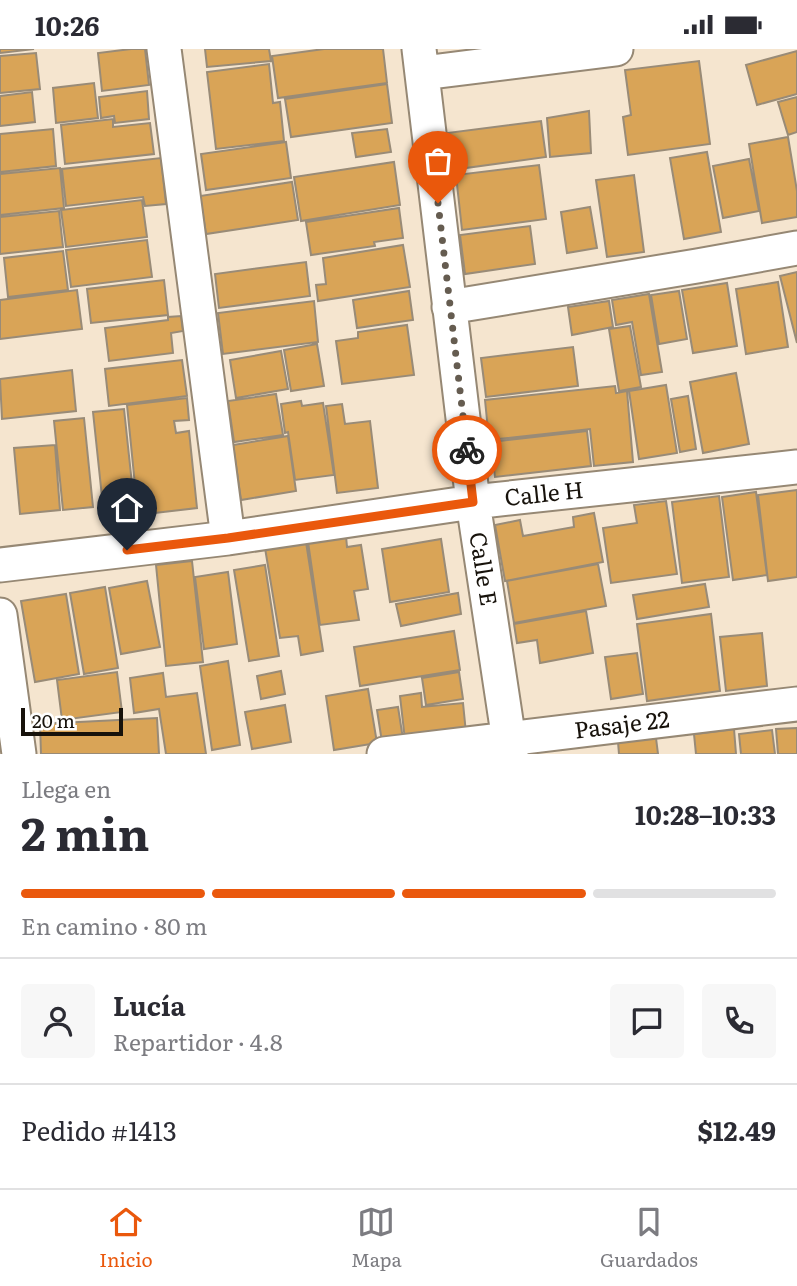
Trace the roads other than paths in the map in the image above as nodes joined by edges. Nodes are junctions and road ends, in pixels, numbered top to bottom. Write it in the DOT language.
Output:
graph roads {
  1 [pos="164,49"];
  2 [pos="616,49"];
  3 [pos="421,61"];
  4 [pos="797,248"];
  5 [pos="449,307"];
  6 [pos="797,467"];
  7 [pos="473,502"];
  8 [pos="228,538"];
  9 [pos="0,565"];
  10 [pos="0,615"];
  11 [pos="787,705"];
  12 [pos="510,747"];
  13 [pos="19,754"];
  14 [pos="384,754"];
  1 -- 8 [label="street"];
  2 -- 3 [label="street"];
  3 -- 5 [label="street, Calle E"];
  4 -- 5 [label="street"];
  5 -- 7 [label="street, Calle E"];
  6 -- 7 [label="street, Calle H"];
  7 -- 8 [label="street, Calle H"];
  7 -- 12 [label="street, Calle E"];
  8 -- 9 [label="street, Calle H"];
  10 -- 13 [label="street"];
  11 -- 12 [label="street, Pasaje 22"];
  12 -- 14 [label="street, Pasaje 22"];
}
